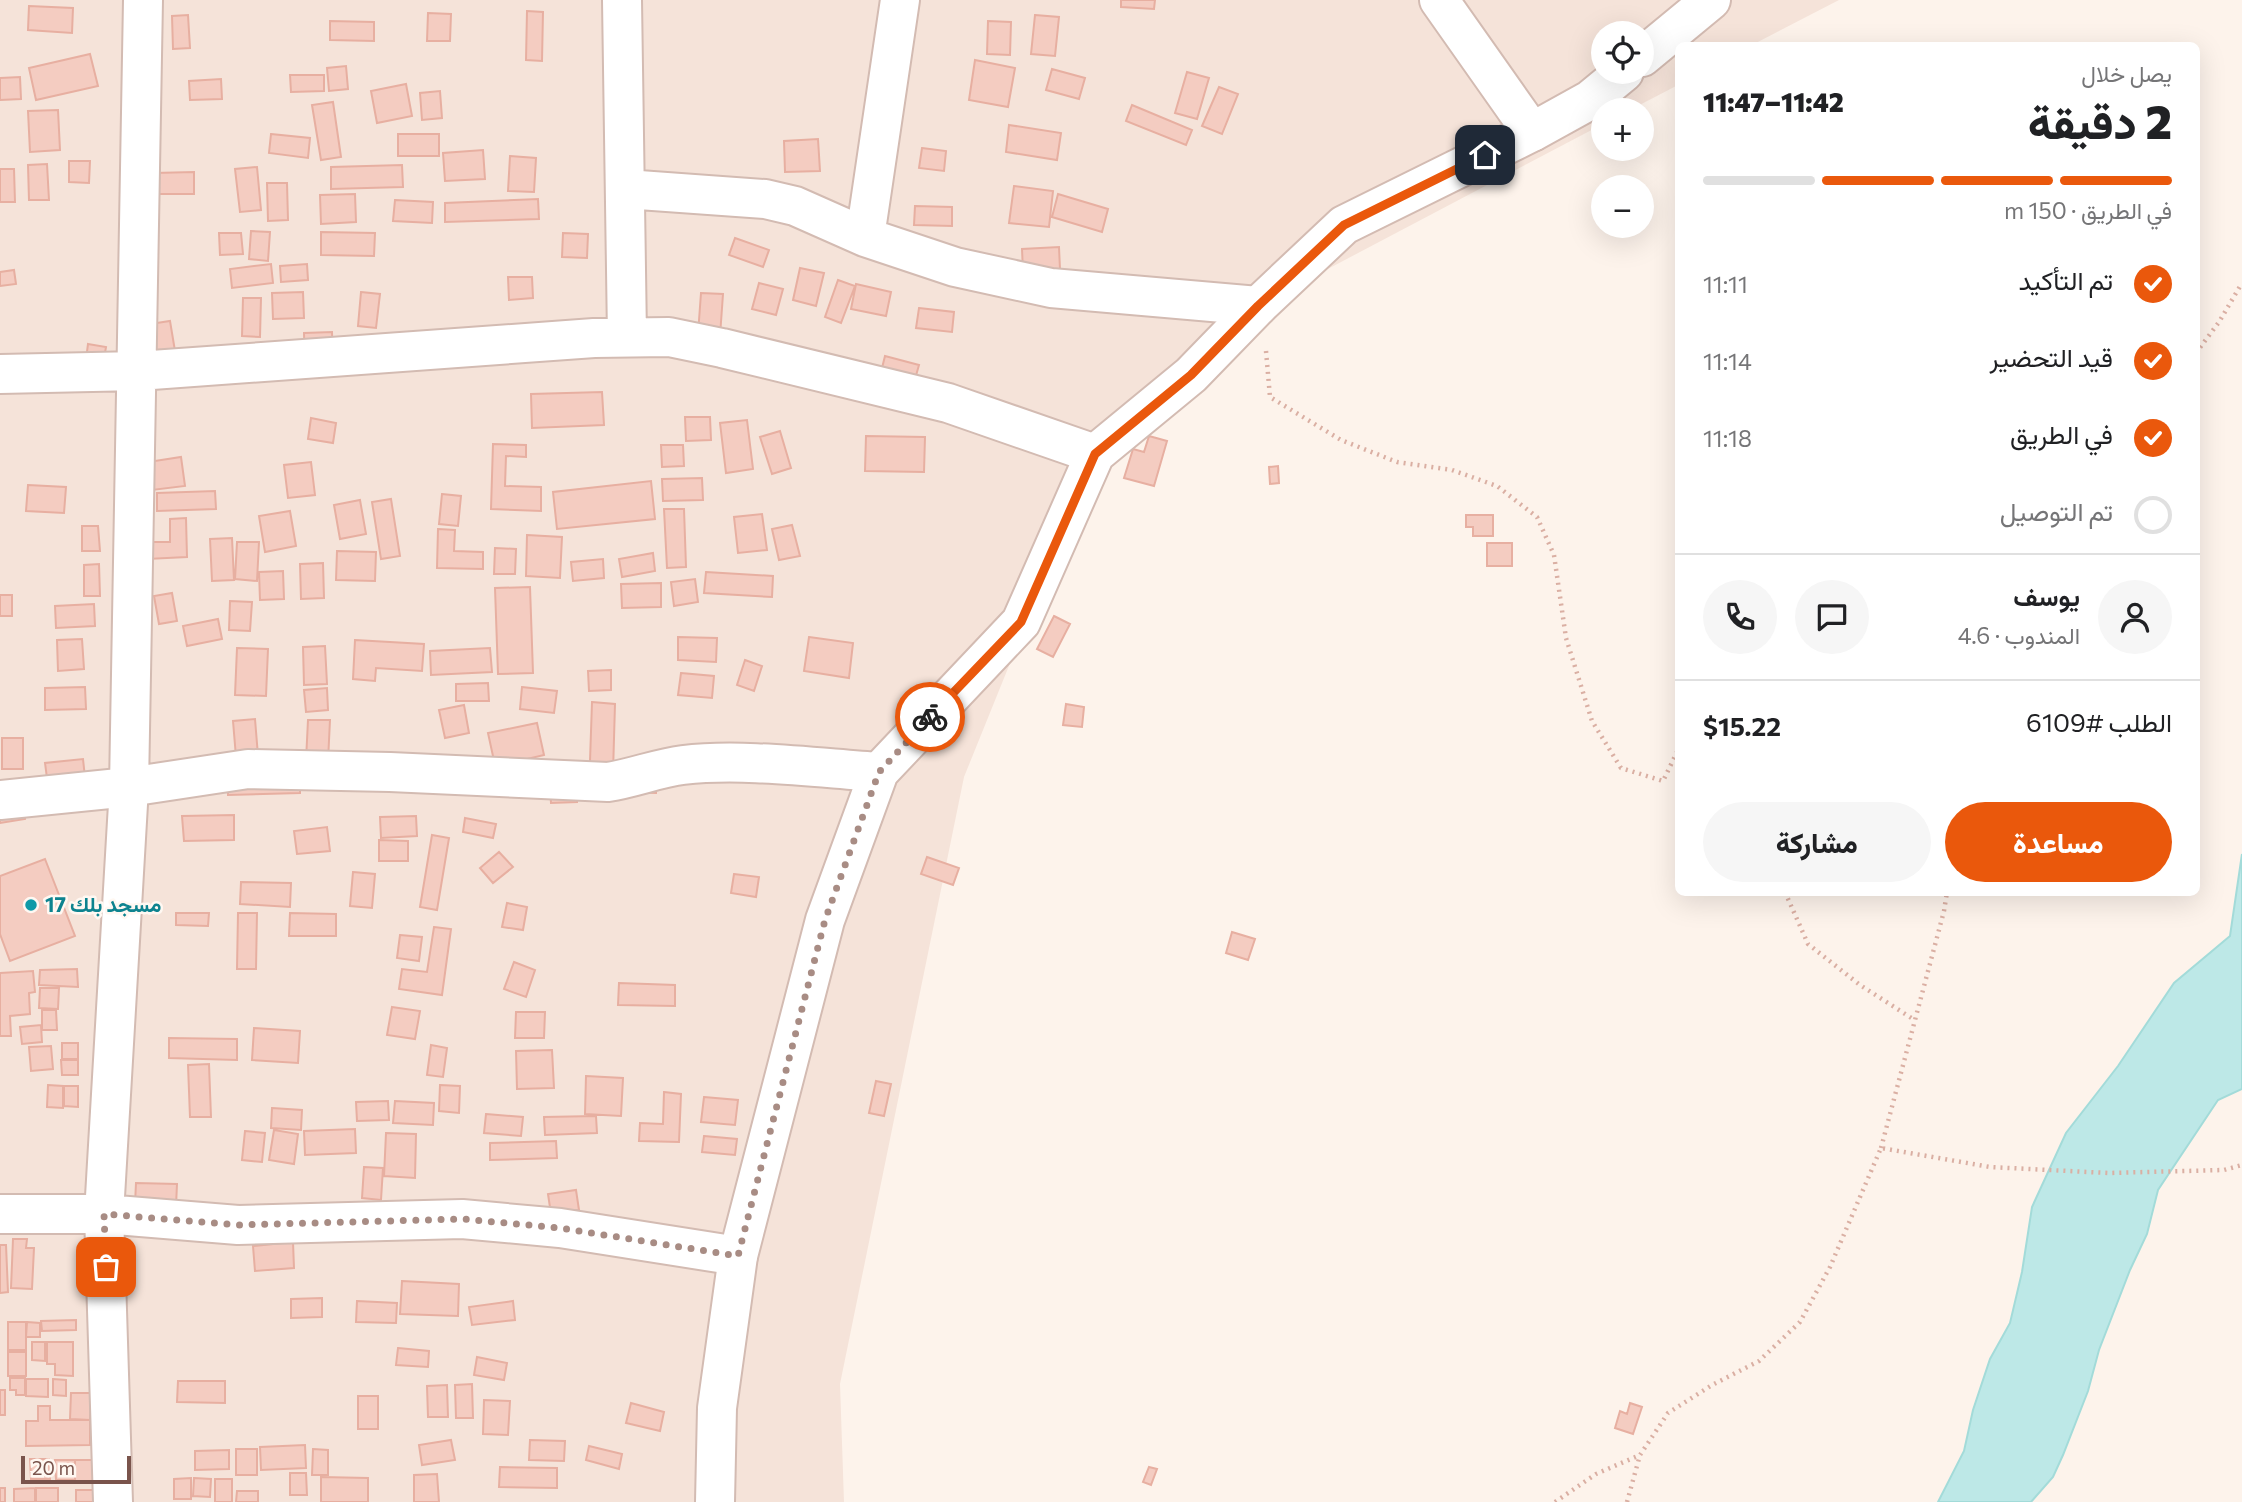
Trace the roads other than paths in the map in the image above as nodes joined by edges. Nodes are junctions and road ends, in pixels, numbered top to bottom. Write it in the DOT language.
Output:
graph roads {
  1 [pos="143,0"];
  2 [pos="622,0"];
  3 [pos="900,0"];
  4 [pos="1439,0"];
  5 [pos="1712,0"];
  6 [pos="1654,47"];
  7 [pos="1609,84"];
  8 [pos="1532,131"];
  9 [pos="625,189"];
  10 [pos="865,237"];
  11 [pos="1258,306"];
  12 [pos="627,337"];
  13 [pos="138,371"];
  14 [pos="0,374"];
  15 [pos="1095,454"];
  16 [pos="879,772"];
  17 [pos="129,786"];
  18 [pos="0,800"];
  19 [pos="0,1214"];
  20 [pos="104,1214"];
  21 [pos="738,1256"];
  22 [pos="113,1502"];
  23 [pos="715,1502"];
  1 -- 13 [label="street"];
  2 -- 9 [label="street"];
  3 -- 10 [label="street"];
  4 -- 8 [label="street"];
  5 -- 6 [label="street"];
  7 -- 8 [label="street"];
  8 -- 11 [label="street"];
  9 -- 10 [label="street"];
  9 -- 12 [label="street"];
  10 -- 11 [label="street"];
  11 -- 15 [label="street"];
  12 -- 13 [label="street"];
  12 -- 15 [label="street"];
  13 -- 14 [label="street"];
  13 -- 17 [label="street"];
  15 -- 16 [label="street"];
  16 -- 17 [label="street"];
  16 -- 21 [label="street"];
  17 -- 18 [label="street"];
  17 -- 20 [label="street"];
  19 -- 20 [label="street"];
  20 -- 21 [label="street"];
  20 -- 22 [label="street"];
  21 -- 23 [label="street"];
}
